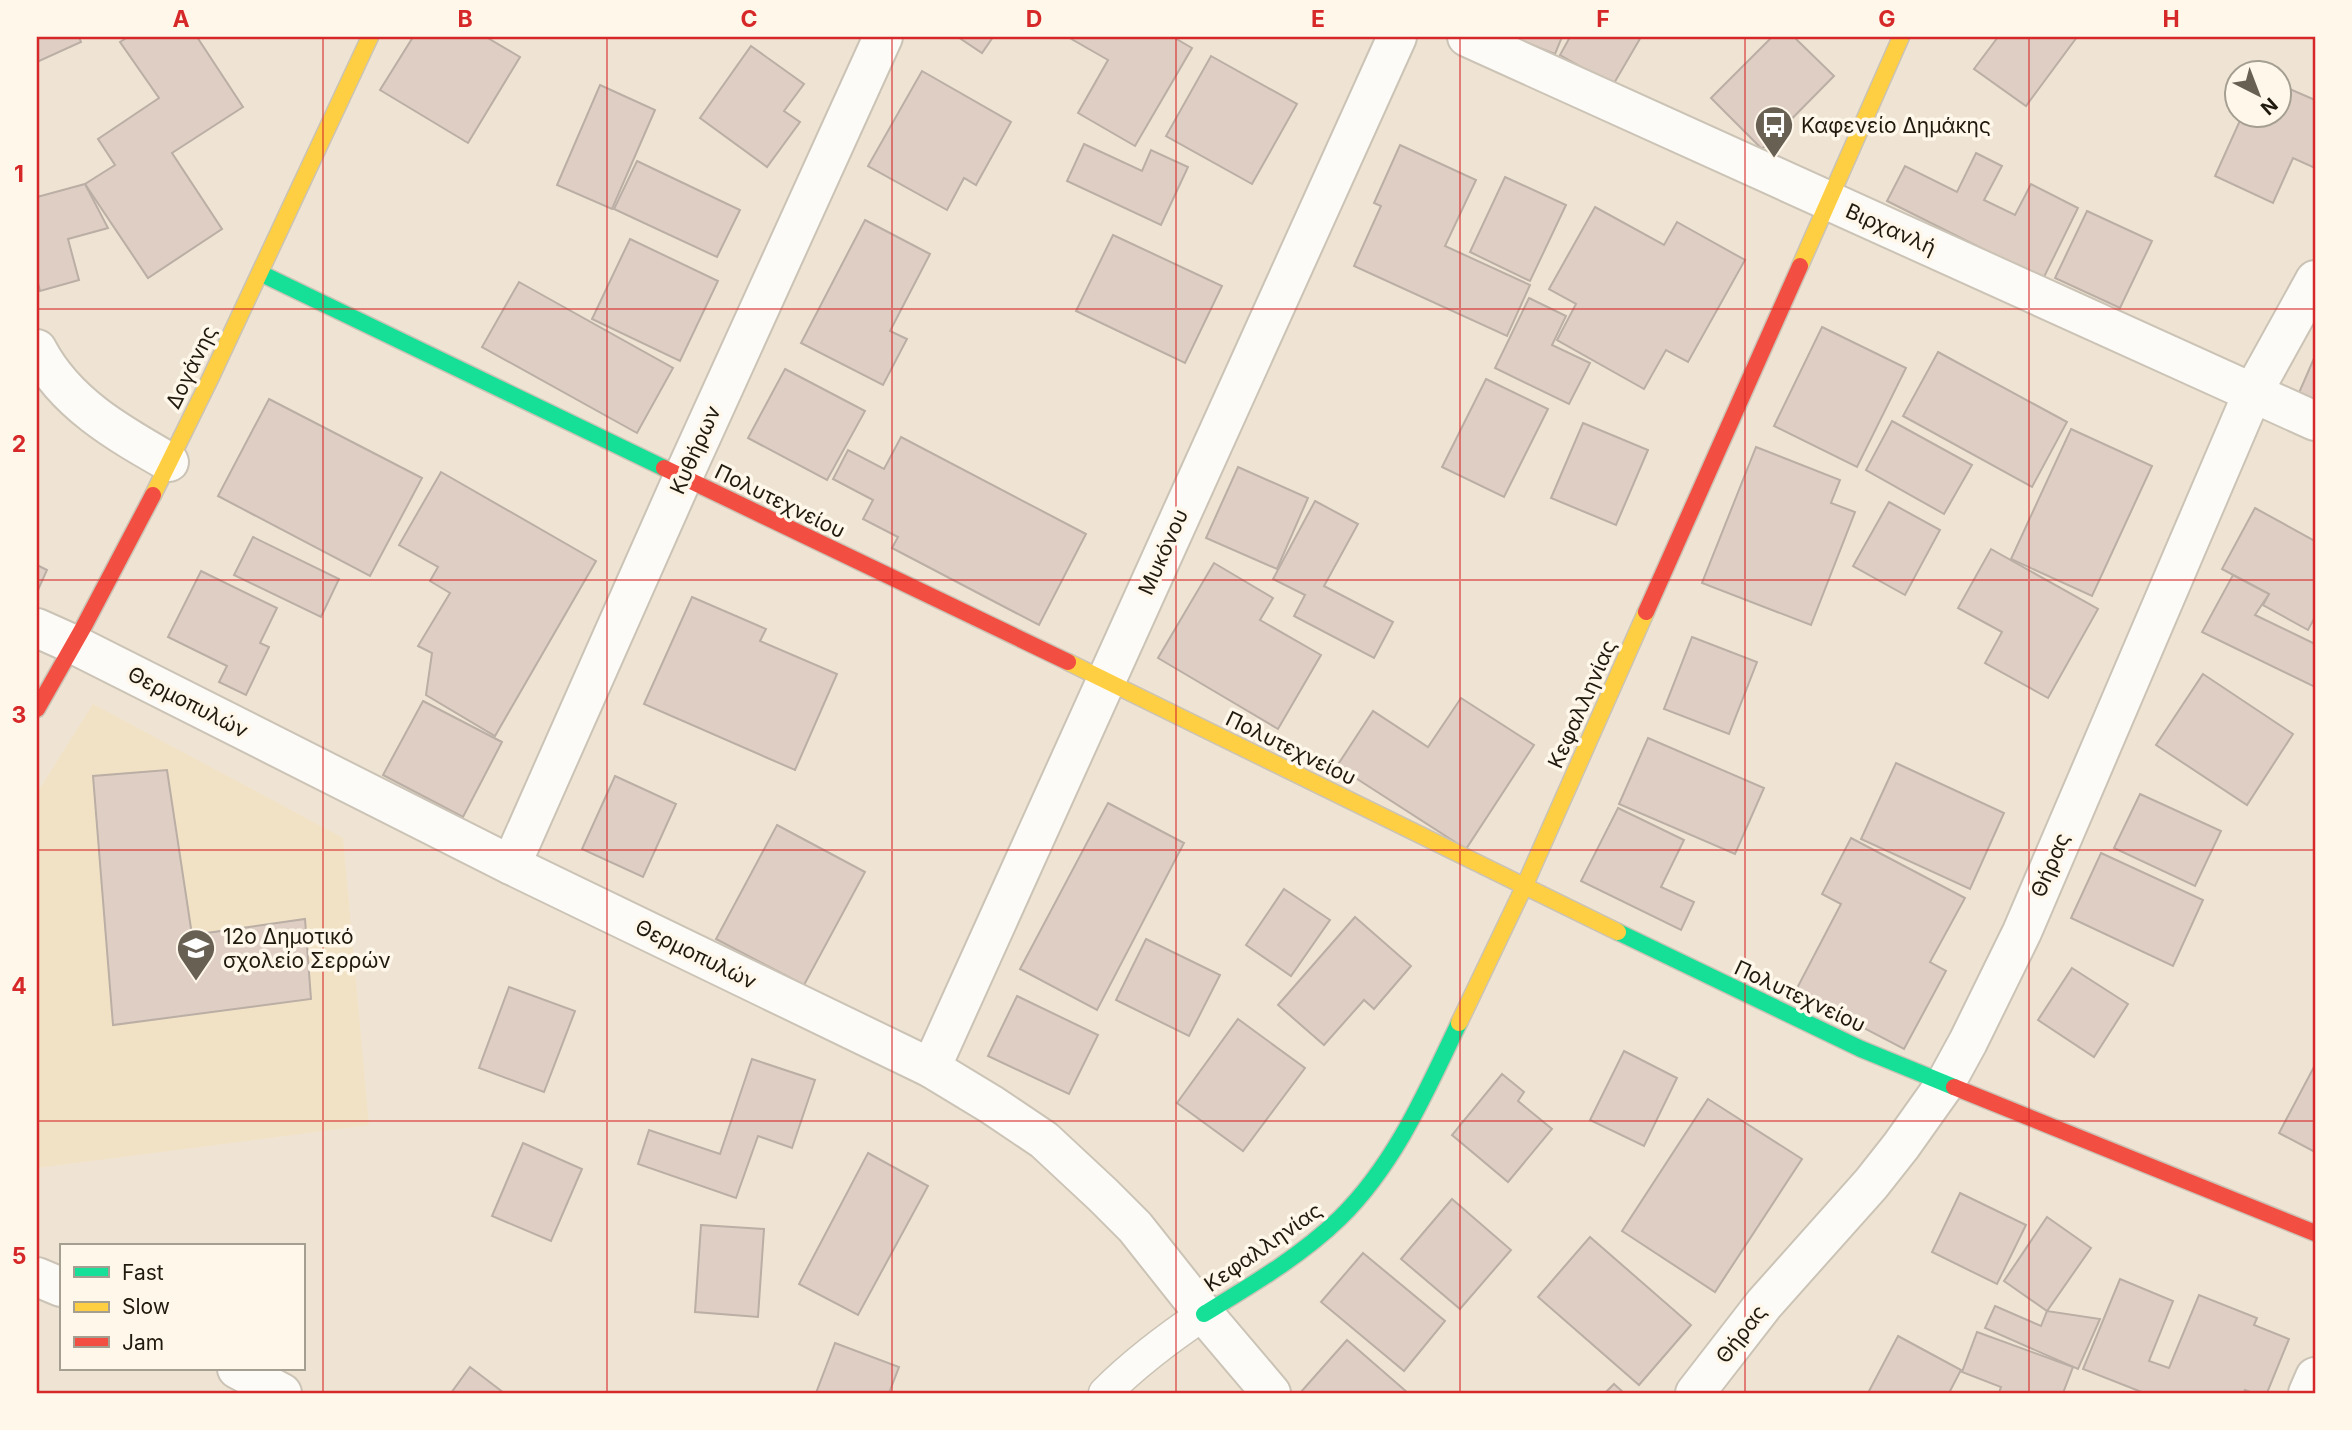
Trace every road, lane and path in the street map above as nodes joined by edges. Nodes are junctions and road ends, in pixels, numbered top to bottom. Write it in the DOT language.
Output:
graph roads {
  1 [pos="370,37"];
  2 [pos="883,37"];
  3 [pos="1397,37"];
  4 [pos="1467,37"];
  5 [pos="1901,37"];
  6 [pos="1827,201"];
  7 [pos="260,274"];
  8 [pos="2315,280"];
  9 [pos="37,349"];
  10 [pos="2253,392"];
  11 [pos="2315,421"];
  12 [pos="169,462"];
  13 [pos="682,477"];
  14 [pos="37,628"];
  15 [pos="75,645"];
  16 [pos="1105,680"];
  17 [pos="37,709"];
  18 [pos="511,865"];
  19 [pos="1524,887"];
  20 [pos="931,1068"];
  21 [pos="1945,1084"];
  22 [pos="2315,1233"];
  23 [pos="37,1277"];
  24 [pos="60,1287"];
  25 [pos="1204,1314"];
  26 [pos="239,1370"];
  27 [pos="2315,1377"];
  28 [pos="282,1393"];
  29 [pos="1105,1393"];
  30 [pos="1271,1393"];
  31 [pos="1695,1393"];
  32 [pos="2308,1393"];
  1 -- 7 [label="main road, Δογάνης"];
  2 -- 13 [label="street, Κυθήρων"];
  3 -- 16 [label="street, Μυκόνου"];
  4 -- 6 [label="street, Βιρχανλή"];
  5 -- 6 [label="main road, Κεφαλληνίας"];
  6 -- 10 [label="street, Βιρχανλή"];
  6 -- 19 [label="main road, Κεφαλληνίας"];
  7 -- 12 [label="main road, Δογάνης"];
  7 -- 13 [label="main road, Πολυτεχνείου"];
  8 -- 10 [label="street, Θήρας"];
  9 -- 12 [label="street"];
  10 -- 11 [label="street, Βιρχανλή"];
  10 -- 21 [label="street, Θήρας"];
  12 -- 15 [label="main road, Δογάνης"];
  13 -- 16 [label="main road, Πολυτεχνείου"];
  13 -- 18 [label="street, Κυθήρων"];
  14 -- 15 [label="street, Θερμοπυλών"];
  15 -- 17 [label="main road, Δογάνης"];
  15 -- 18 [label="street, Θερμοπυλών"];
  16 -- 19 [label="main road, Πολυτεχνείου"];
  16 -- 20 [label="street, Μυκόνου"];
  18 -- 20 [label="street, Θερμοπυλών"];
  19 -- 21 [label="main road, Πολυτεχνείου"];
  19 -- 25 [label="main road, Κεφαλληνίας"];
  20 -- 25 [label="street, Θερμοπυλών"];
  21 -- 22 [label="main road, Πολυτεχνείου"];
  21 -- 31 [label="street, Θήρας"];
  23 -- 24 [label="street"];
  25 -- 29 [label="lane"];
  25 -- 30 [label="street, Θερμοπυλών"];
  26 -- 28 [label="street"];
  27 -- 32 [label="street"];
}
